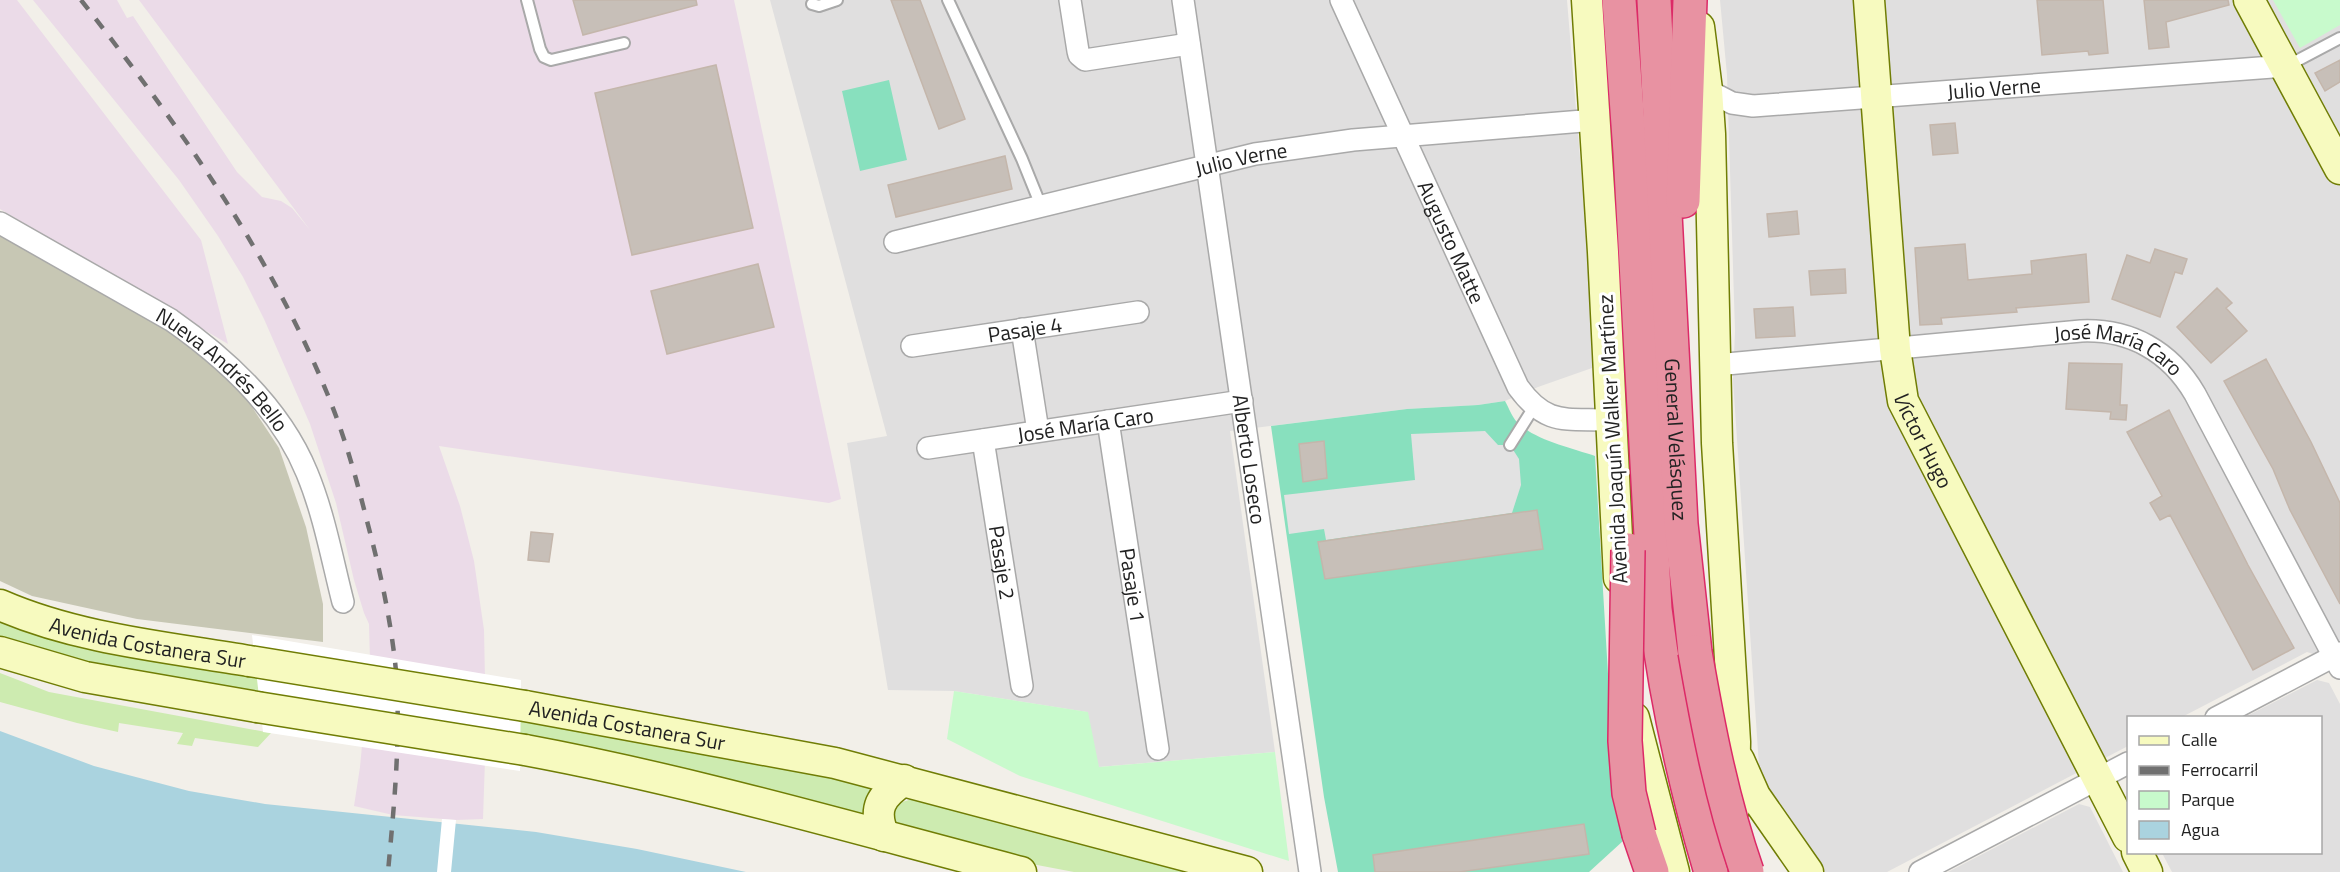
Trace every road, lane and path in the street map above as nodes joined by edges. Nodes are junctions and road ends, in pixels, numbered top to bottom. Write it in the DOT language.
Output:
graph roads {
  1 [pos="527,0"];
  2 [pos="837,0"];
  3 [pos="948,0"];
  4 [pos="1070,0"];
  5 [pos="1183,0"];
  6 [pos="1341,0"];
  7 [pos="1587,0"];
  8 [pos="1619,0"];
  9 [pos="1654,0"];
  10 [pos="1690,0"];
  11 [pos="1695,0"];
  12 [pos="1869,0"];
  13 [pos="2249,0"];
  14 [pos="812,4"];
  15 [pos="2340,38"];
  16 [pos="624,43"];
  17 [pos="1189,44"];
  18 [pos="2286,66"];
  19 [pos="1707,90"];
  20 [pos="1876,97"];
  21 [pos="1595,120"];
  22 [pos="1404,135"];
  23 [pos="1207,165"];
  24 [pos="2340,169"];
  25 [pos="1041,206"];
  26 [pos="0,223"];
  27 [pos="895,242"];
  28 [pos="1138,312"];
  29 [pos="1022,329"];
  30 [pos="912,346"];
  31 [pos="1895,349"];
  32 [pos="1641,351"];
  33 [pos="1716,365"];
  34 [pos="1242,401"];
  35 [pos="1534,407"];
  36 [pos="1610,420"];
  37 [pos="1108,421"];
  38 [pos="1675,424"];
  39 [pos="1038,431"];
  40 [pos="983,440"];
  41 [pos="1510,445"];
  42 [pos="928,448"];
  43 [pos="343,602"];
  44 [pos="0,605"];
  45 [pos="0,652"];
  46 [pos="2338,659"];
  47 [pos="1023,686"];
  48 [pos="2218,716"];
  49 [pos="1158,749"];
  50 [pos="1736,752"];
  51 [pos="2127,764"];
  52 [pos="2098,778"];
  53 [pos="904,780"];
  54 [pos="2127,835"];
  55 [pos="884,836"];
  56 [pos="2138,854"];
  57 [pos="1021,872"];
  58 [pos="1247,872"];
  59 [pos="1310,872"];
  60 [pos="1652,872"];
  61 [pos="1674,872"];
  62 [pos="1711,872"];
  63 [pos="1730,872"];
  64 [pos="1747,872"];
  65 [pos="1808,872"];
  66 [pos="1920,872"];
  67 [pos="2147,872"];
  1 -- 16 [label="lane"];
  2 -- 14 [label="lane"];
  3 -- 25 [label="lane"];
  4 -- 17 [label="street"];
  5 -- 17 [label="street, Alberto Loseco"];
  6 -- 22 [label="street, Augusto Matte"];
  7 -- 21 [label="main road, Avenida Joaquín Walker Martínez"];
  8 -- 32 [label="highway, General Velásquez"];
  9 -- 38 [label="highway, General Velásquez"];
  10 -- 38 [label="highway"];
  11 -- 19 [label="main road"];
  12 -- 20 [label="main road, Víctor Hugo"];
  13 -- 18 [label="main road"];
  15 -- 18 [label="lane"];
  17 -- 23 [label="street, Alberto Loseco"];
  18 -- 20 [label="street, Julio Verne"];
  18 -- 24 [label="main road"];
  19 -- 20 [label="street, Julio Verne"];
  19 -- 33 [label="main road"];
  20 -- 31 [label="main road, Víctor Hugo"];
  21 -- 22 [label="street, Julio Verne"];
  21 -- 36 [label="main road, Avenida Joaquín Walker Martínez"];
  22 -- 23 [label="street, Julio Verne"];
  22 -- 35 [label="street, Augusto Matte"];
  23 -- 25 [label="street, Julio Verne"];
  23 -- 34 [label="street, Alberto Loseco"];
  25 -- 27 [label="street, Julio Verne"];
  26 -- 43 [label="street, Nueva Andrés Bello"];
  28 -- 29 [label="street, Pasaje 4"];
  29 -- 30 [label="street, Pasaje 4"];
  29 -- 39 [label="street"];
  31 -- 33 [label="street, José María Caro"];
  31 -- 46 [label="street, José María Caro"];
  31 -- 52 [label="main road, Víctor Hugo"];
  32 -- 60 [label="highway, bridge"];
  32 -- 62 [label="highway, General Velásquez"];
  33 -- 50 [label="main road"];
  34 -- 37 [label="street, José María Caro"];
  34 -- 59 [label="street, Alberto Loseco"];
  35 -- 36 [label="street"];
  35 -- 41 [label="lane"];
  36 -- 61 [label="main road, Avenida Joaquín Walker Martínez"];
  37 -- 39 [label="street, José María Caro"];
  37 -- 49 [label="street, Pasaje 1"];
  38 -- 64 [label="highway, General Velásquez, bridge"];
  39 -- 40 [label="street, José María Caro"];
  40 -- 42 [label="street, José María Caro"];
  40 -- 47 [label="street, Pasaje 2"];
  44 -- 53 [label="main road, Avenida Costanera Sur, bridge"];
  45 -- 55 [label="main road, Avenida Costanera Sur, bridge"];
  46 -- 48 [label="street"];
  50 -- 63 [label="main road"];
  50 -- 65 [label="main road"];
  51 -- 52 [label="street"];
  52 -- 54 [label="main road, Víctor Hugo"];
  52 -- 66 [label="street"];
  53 -- 55 [label="main road"];
  53 -- 58 [label="main road, Avenida Costanera Sur"];
  55 -- 57 [label="main road, Avenida Costanera Sur"];
  56 -- 67 [label="main road"];
}
